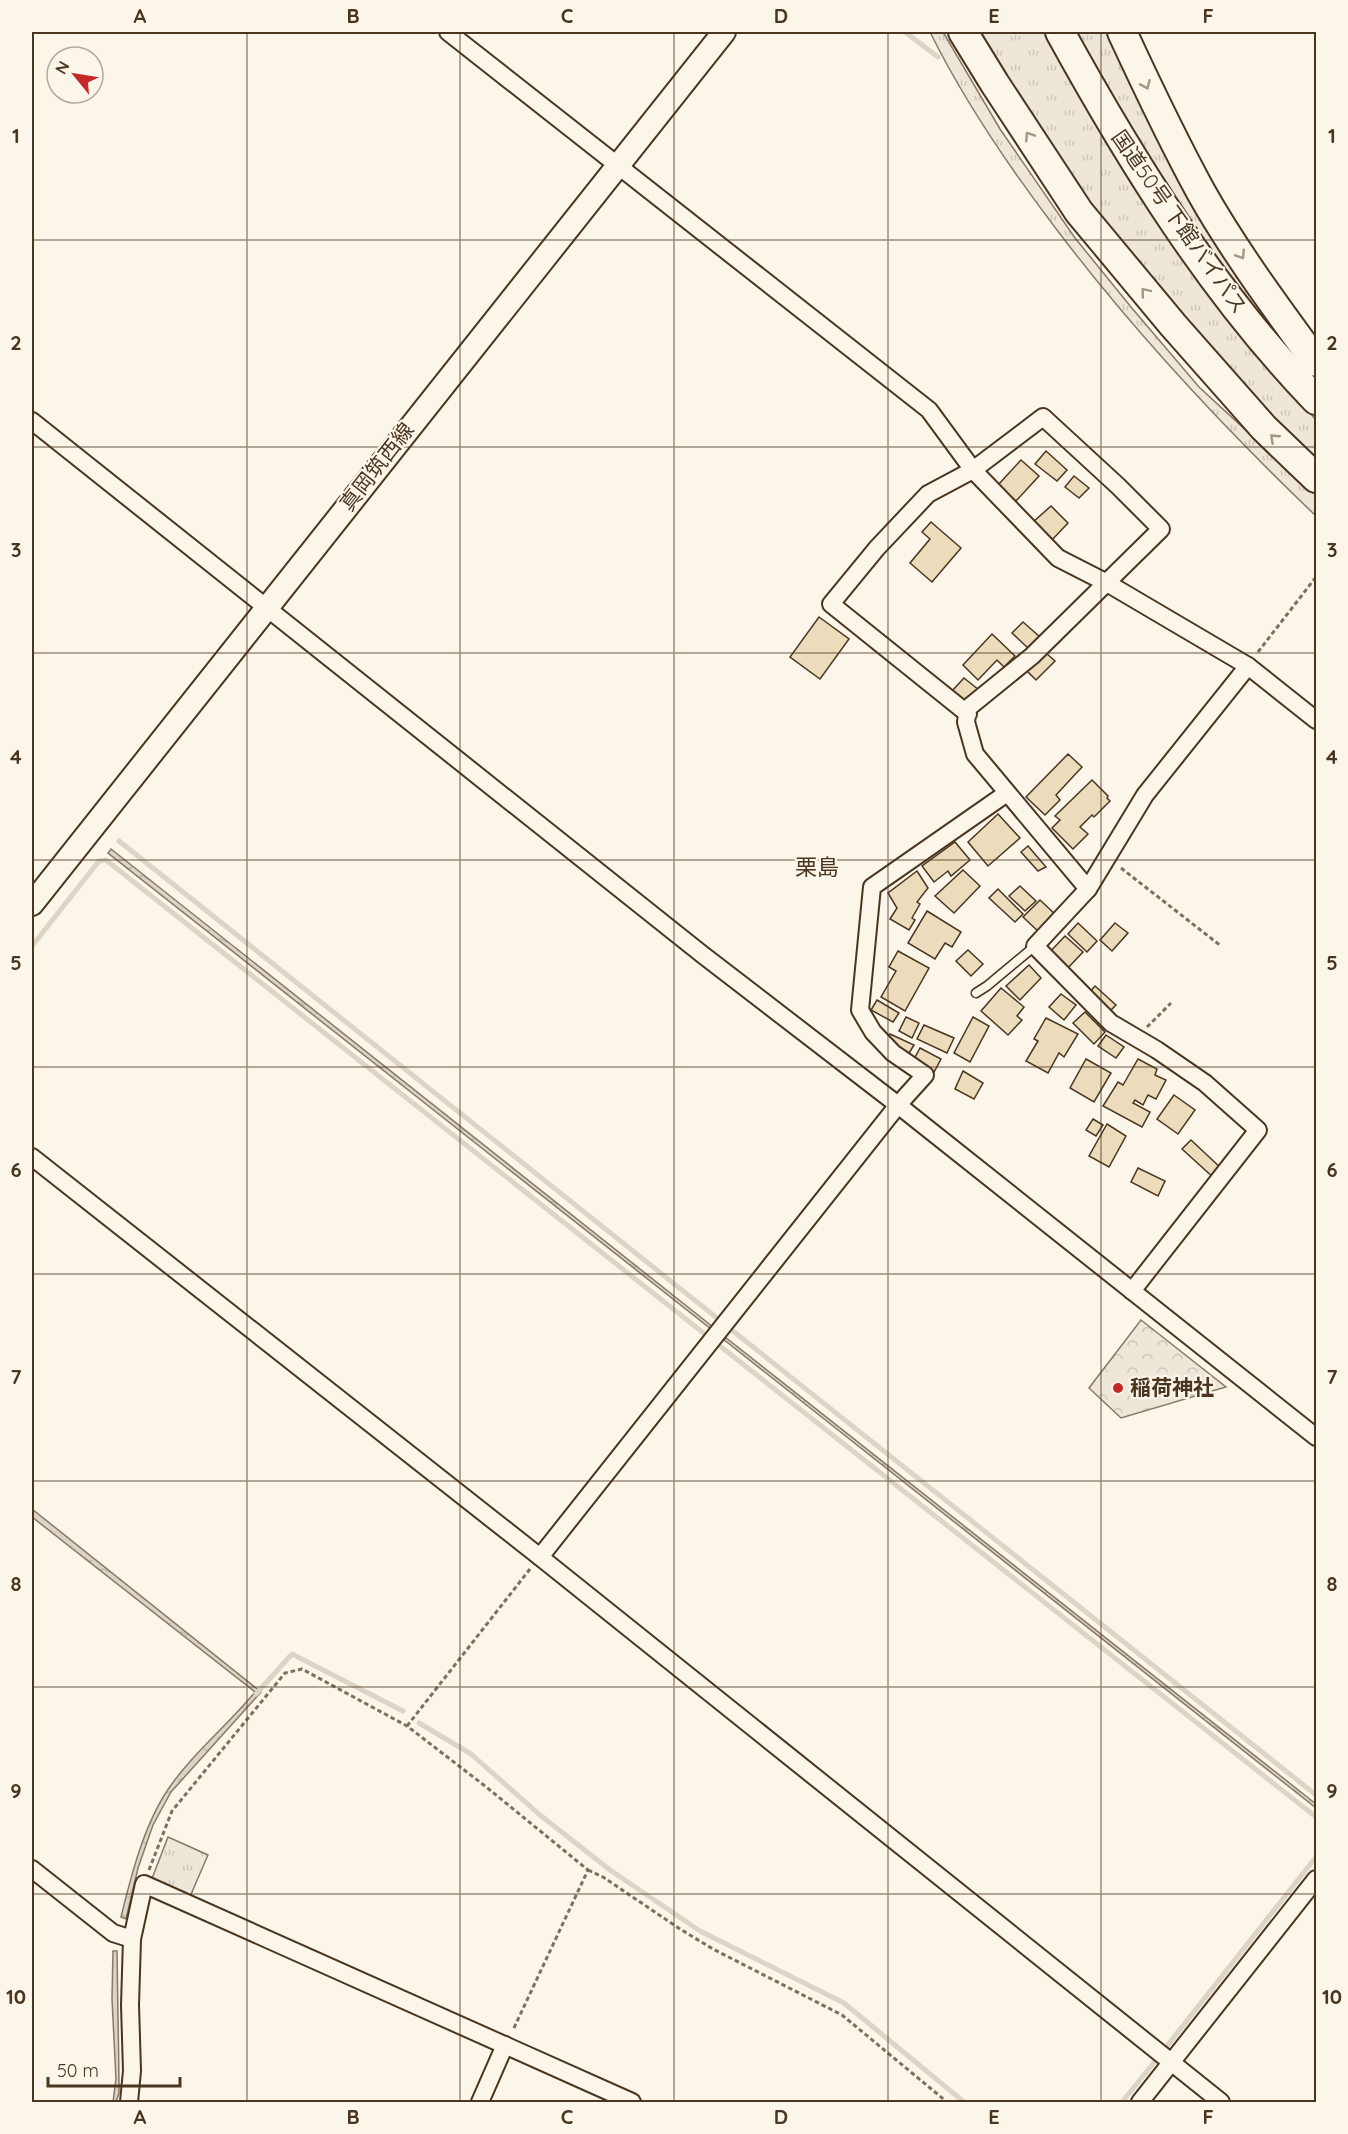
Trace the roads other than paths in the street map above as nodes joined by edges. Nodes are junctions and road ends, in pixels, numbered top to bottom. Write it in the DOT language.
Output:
graph roads {
  1 [pos="448,32"];
  2 [pos="724,32"];
  3 [pos="963,32"];
  4 [pos="1060,32"];
  5 [pos="1122,32"];
  6 [pos="618,165"];
  7 [pos="1317,362"];
  8 [pos="1317,400"];
  9 [pos="32,421"];
  10 [pos="973,470"];
  11 [pos="1317,478"];
  12 [pos="1107,583"];
  13 [pos="266,607"];
  14 [pos="1248,666"];
  15 [pos="968,714"];
  16 [pos="1317,720"];
  17 [pos="1007,793"];
  18 [pos="1088,889"];
  19 [pos="32,904"];
  20 [pos="1035,946"];
  21 [pos="976,993"];
  22 [pos="898,1105"];
  23 [pos="32,1157"];
  24 [pos="1132,1291"];
  25 [pos="1317,1437"];
  26 [pos="540,1557"];
  27 [pos="32,1869"];
  28 [pos="1317,1879"];
  29 [pos="132,1940"];
  30 [pos="506,2045"];
  31 [pos="1171,2063"];
  32 [pos="129,2103"];
  33 [pos="480,2103"];
  34 [pos="632,2103"];
  35 [pos="1140,2103"];
  36 [pos="1221,2103"];
  1 -- 6 [label="street"];
  2 -- 6 [label="main road, 真岡筑西線"];
  11 -- 3 [label="highway, one-way"];
  4 -- 8 [label="highway, 国道50号 下館バイパス"];
  5 -- 7 [label="highway, one-way"];
  6 -- 10 [label="street"];
  6 -- 13 [label="main road, 真岡筑西線"];
  9 -- 13 [label="street"];
  10 -- 12 [label="street"];
  10 -- 12 [label="street"];
  10 -- 15 [label="street"];
  12 -- 14 [label="street"];
  12 -- 15 [label="street"];
  13 -- 19 [label="main road, 真岡筑西線"];
  13 -- 22 [label="street"];
  14 -- 16 [label="street"];
  14 -- 18 [label="street"];
  15 -- 17 [label="street"];
  17 -- 18 [label="street"];
  17 -- 22 [label="street"];
  18 -- 20 [label="street"];
  20 -- 21 [label="lane"];
  20 -- 24 [label="street"];
  22 -- 24 [label="street"];
  22 -- 26 [label="street"];
  23 -- 26 [label="street"];
  24 -- 25 [label="street"];
  26 -- 31 [label="street"];
  27 -- 29 [label="street"];
  28 -- 31 [label="street"];
  29 -- 30 [label="street"];
  29 -- 32 [label="street"];
  30 -- 33 [label="street"];
  30 -- 34 [label="street"];
  31 -- 35 [label="street"];
  31 -- 36 [label="street"];
}
